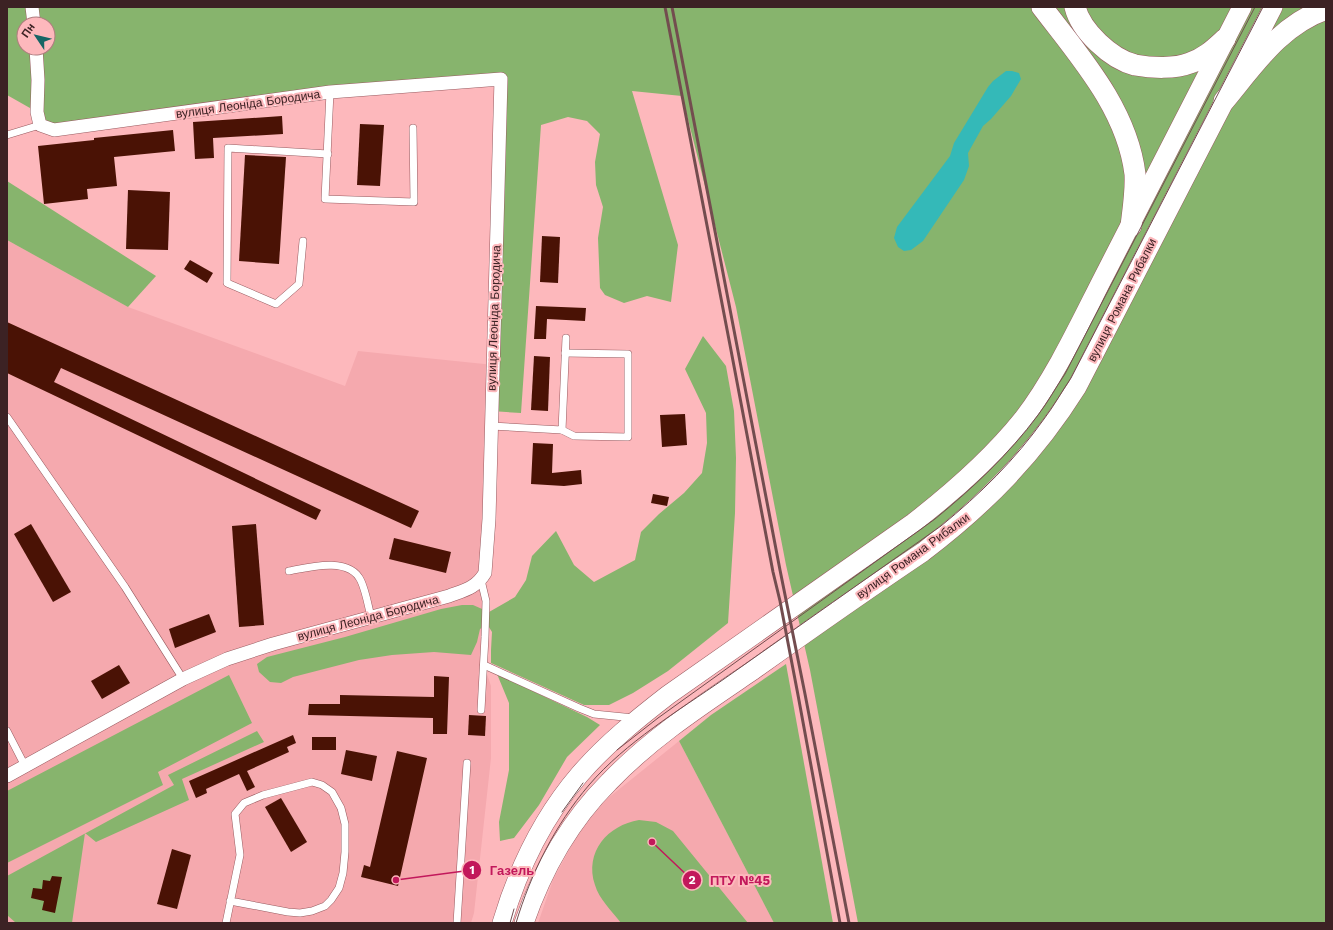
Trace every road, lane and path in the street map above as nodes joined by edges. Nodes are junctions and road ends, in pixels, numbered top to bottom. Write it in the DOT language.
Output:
graph roads {
  1 [pos="1042,7"];
  2 [pos="1075,7"];
  3 [pos="1242,7"];
  4 [pos="1273,7"];
  5 [pos="1326,9"];
  6 [pos="1225,39"];
  7 [pos="36,56"];
  8 [pos="330,92"];
  9 [pos="1224,101"];
  10 [pos="40,126"];
  11 [pos="414,128"];
  12 [pos="7,135"];
  13 [pos="328,154"];
  14 [pos="1131,226"];
  15 [pos="303,241"];
  16 [pos="566,338"];
  17 [pos="565,353"];
  18 [pos="7,417"];
  19 [pos="491,426"];
  20 [pos="562,430"];
  21 [pos="289,571"];
  22 [pos="481,580"];
  23 [pos="371,617"];
  24 [pos="484,665"];
  25 [pos="184,679"];
  26 [pos="481,710"];
  27 [pos="638,718"];
  28 [pos="7,731"];
  29 [pos="466,763"];
  30 [pos="25,766"];
  31 [pos="7,776"];
  32 [pos="230,901"];
  33 [pos="226,923"];
  34 [pos="457,923"];
  35 [pos="502,923"];
  36 [pos="524,923"];
  1 -- 14 [label="main road"];
  2 -- 6 [label="main road"];
  3 -- 6 [label="main road"];
  4 -- 9 [label="main road, вулиця Романа Рибалки"];
  5 -- 9 [label="main road"];
  6 -- 14 [label="main road"];
  7 -- 10 [label="street"];
  8 -- 10 [label="street, вулиця Леоніда Бородича"];
  8 -- 13 [label="lane"];
  8 -- 19 [label="street, вулиця Леоніда Бородича"];
  9 -- 36 [label="main road, вулиця Романа Рибалки"];
  10 -- 12 [label="lane"];
  11 -- 13 [label="lane"];
  13 -- 15 [label="lane"];
  14 -- 27 [label="main road"];
  16 -- 17 [label="lane"];
  17 -- 20 [label="lane"];
  17 -- 20 [label="lane"];
  18 -- 25 [label="lane"];
  19 -- 20 [label="lane"];
  19 -- 22 [label="street, вулиця Леоніда Бородича"];
  21 -- 23 [label="lane"];
  22 -- 23 [label="street, вулиця Леоніда Бородича"];
  22 -- 24 [label="lane"];
  23 -- 25 [label="street, вулиця Леоніда Бородича"];
  24 -- 26 [label="lane"];
  24 -- 27 [label="lane"];
  25 -- 30 [label="street, вулиця Леоніда Бородича"];
  27 -- 35 [label="main road"];
  28 -- 30 [label="lane"];
  29 -- 34 [label="lane"];
  30 -- 31 [label="street, вулиця Леоніда Бородича"];
  32 -- 32 [label="lane"];
  32 -- 33 [label="lane"];
}
